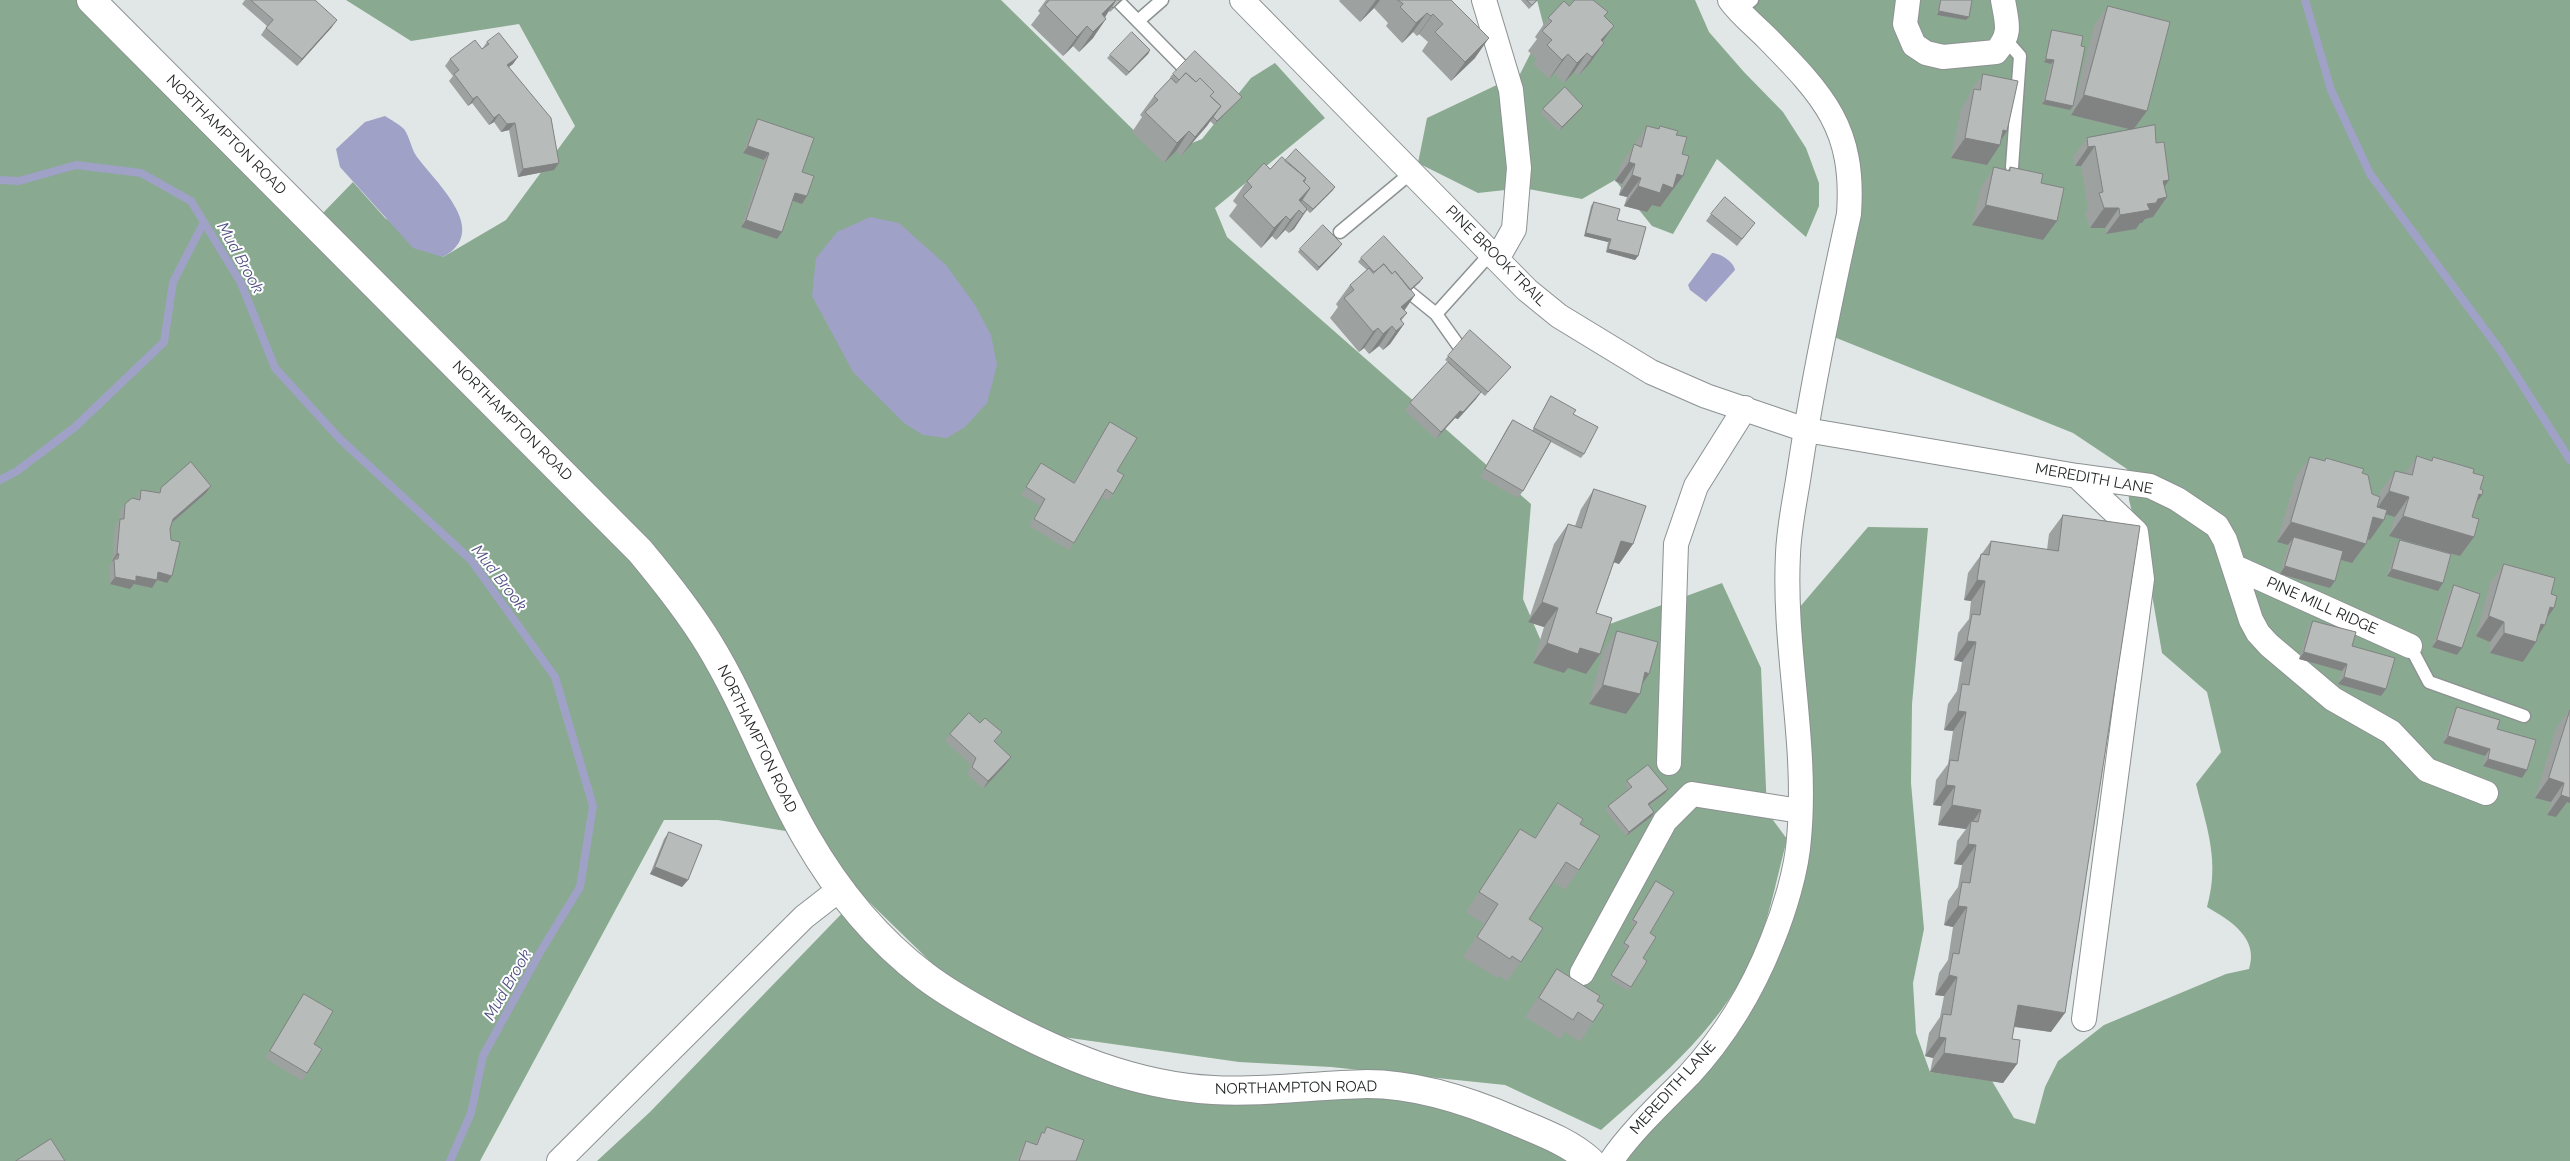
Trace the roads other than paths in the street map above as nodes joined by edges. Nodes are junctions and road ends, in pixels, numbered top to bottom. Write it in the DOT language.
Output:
graph roads {
  1 [pos="91,0"];
  2 [pos="1162,0"];
  3 [pos="1242,0"];
  4 [pos="1484,0"];
  5 [pos="1908,0"];
  6 [pos="2003,0"];
  7 [pos="1120,3"];
  8 [pos="1740,4"];
  9 [pos="1138,21"];
  10 [pos="2006,40"];
  11 [pos="1182,66"];
  12 [pos="2012,167"];
  13 [pos="1412,172"];
  14 [pos="1340,232"];
  15 [pos="1494,256"];
  16 [pos="1409,292"];
  17 [pos="1436,314"];
  18 [pos="1458,345"];
  19 [pos="1745,408"];
  20 [pos="1806,430"];
  21 [pos="2077,476"];
  22 [pos="2234,567"];
  23 [pos="2410,646"];
  24 [pos="2524,716"];
  25 [pos="1669,763"];
  26 [pos="2486,794"];
  27 [pos="1800,810"];
  28 [pos="840,889"];
  29 [pos="1582,973"];
  30 [pos="2084,1019"];
  31 [pos="559,1161"];
  32 [pos="1590,1161"];
  33 [pos="1610,1161"];
  1 -- 28 [label="street, NORTHAMPTON ROAD"];
  2 -- 9 [label="lane"];
  3 -- 13 [label="street, PINE BROOK TRAIL"];
  4 -- 15 [label="street"];
  5 -- 10 [label="street"];
  6 -- 10 [label="street"];
  7 -- 9 [label="lane"];
  8 -- 20 [label="street, MEREDITH LANE"];
  9 -- 11 [label="lane"];
  10 -- 12 [label="lane"];
  13 -- 14 [label="lane"];
  13 -- 15 [label="street, PINE BROOK TRAIL"];
  15 -- 17 [label="lane"];
  15 -- 19 [label="street, PINE BROOK TRAIL"];
  16 -- 17 [label="lane"];
  17 -- 18 [label="lane"];
  19 -- 20 [label="street, PINE BROOK TRAIL"];
  19 -- 25 [label="street"];
  20 -- 21 [label="street, MEREDITH LANE"];
  20 -- 27 [label="street, MEREDITH LANE"];
  21 -- 22 [label="street, MEREDITH LANE"];
  21 -- 30 [label="street"];
  22 -- 23 [label="street, PINE MILL RIDGE"];
  22 -- 26 [label="street, MEREDITH LANE"];
  23 -- 24 [label="lane"];
  27 -- 29 [label="street"];
  27 -- 33 [label="street, MEREDITH LANE"];
  28 -- 31 [label="street"];
  28 -- 32 [label="street, NORTHAMPTON ROAD"];
}
